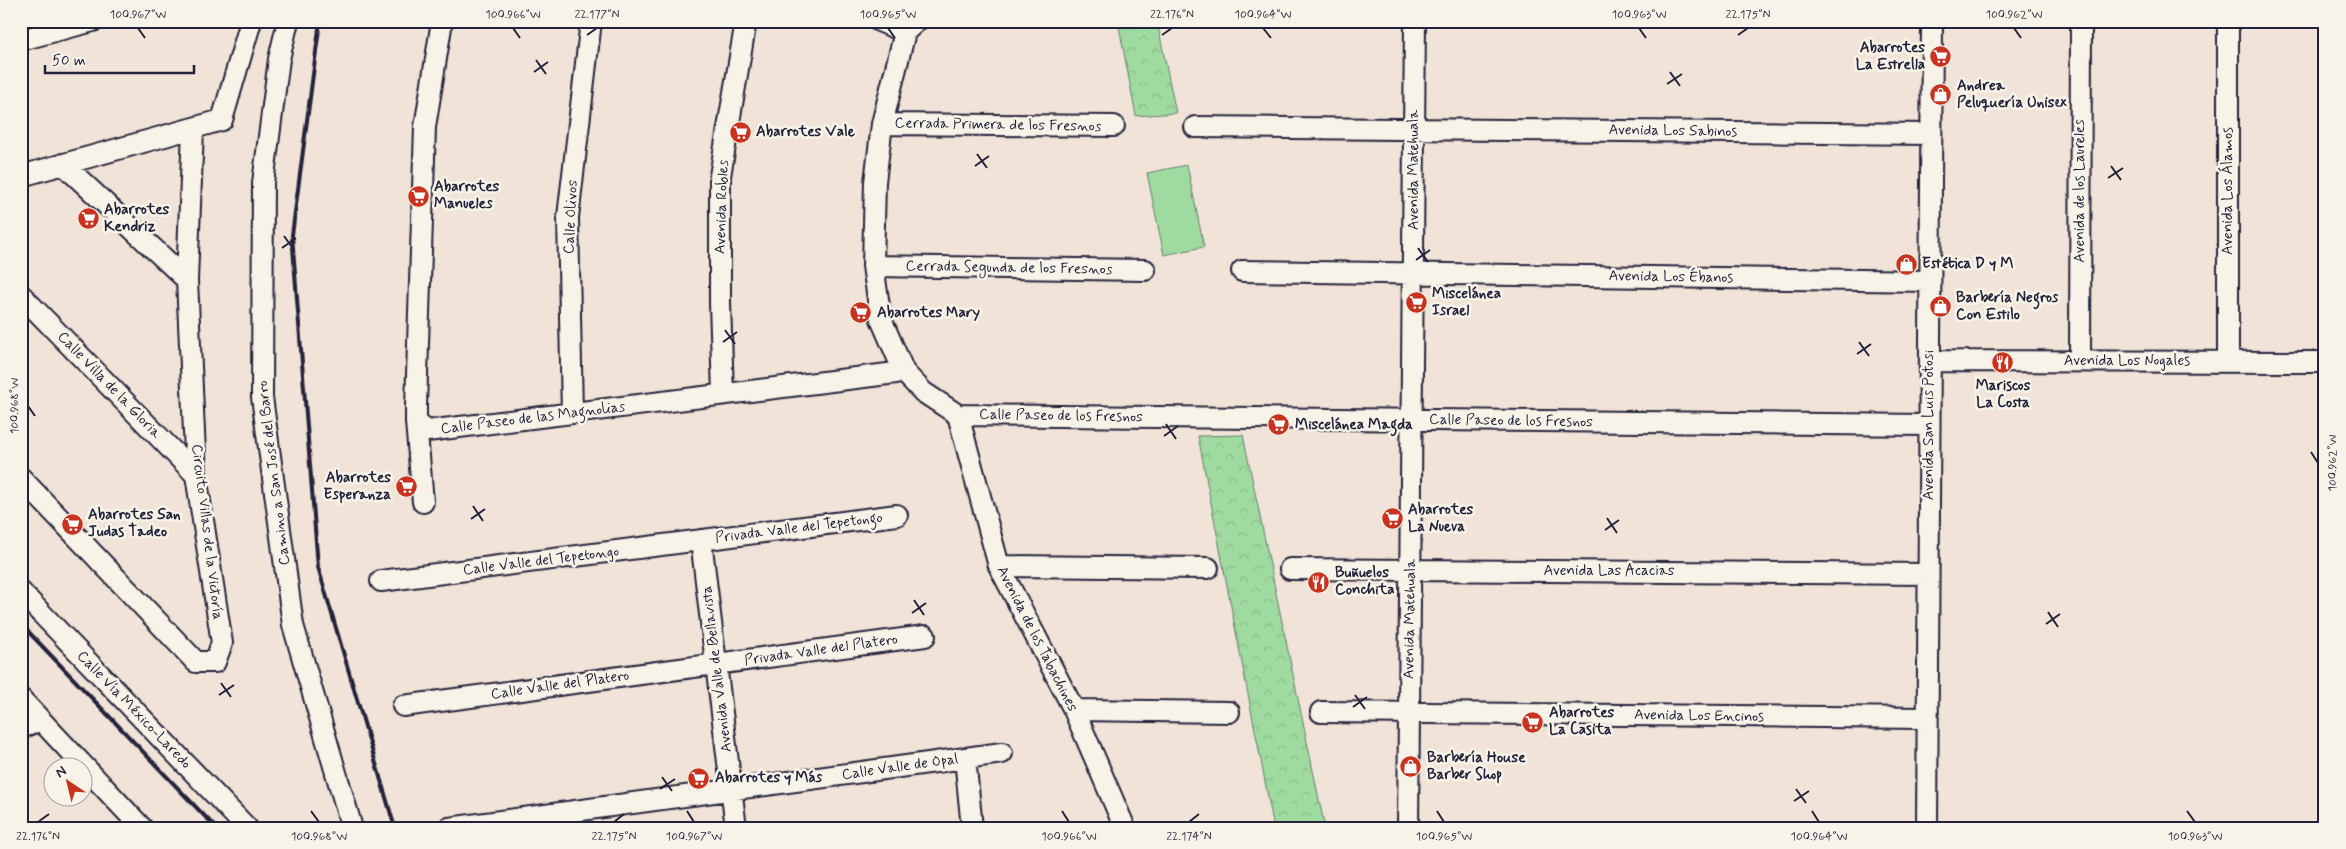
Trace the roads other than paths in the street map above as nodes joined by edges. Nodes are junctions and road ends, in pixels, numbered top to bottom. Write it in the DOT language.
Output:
graph roads {
  1 [pos="92,21"];
  2 [pos="251,21"];
  3 [pos="442,21"];
  4 [pos="591,21"];
  5 [pos="746,21"];
  6 [pos="879,21"];
  7 [pos="1415,21"];
  8 [pos="1932,21"];
  9 [pos="2081,21"];
  10 [pos="2228,21"];
  11 [pos="284,22"];
  12 [pos="911,27"];
  13 [pos="21,40"];
  14 [pos="882,124"];
  15 [pos="1114,126"];
  16 [pos="1195,127"];
  17 [pos="193,129"];
  18 [pos="1414,129"];
  19 [pos="1931,134"];
  20 [pos="63,164"];
  21 [pos="21,176"];
  22 [pos="873,266"];
  23 [pos="1145,270"];
  24 [pos="1242,271"];
  25 [pos="1413,274"];
  26 [pos="187,280"];
  27 [pos="1930,281"];
  28 [pos="21,295"];
  29 [pos="1930,361"];
  30 [pos="2080,361"];
  31 [pos="2228,361"];
  32 [pos="2325,362"];
  33 [pos="904,372"];
  34 [pos="723,394"];
  35 [pos="572,413"];
  36 [pos="958,415"];
  37 [pos="1412,420"];
  38 [pos="416,422"];
  39 [pos="1929,425"];
  40 [pos="196,475"];
  41 [pos="21,478"];
  42 [pos="423,502"];
  43 [pos="897,515"];
  44 [pos="701,540"];
  45 [pos="999,566"];
  46 [pos="1208,568"];
  47 [pos="1290,569"];
  48 [pos="1410,570"];
  49 [pos="1928,574"];
  50 [pos="381,581"];
  51 [pos="21,592"];
  52 [pos="925,636"];
  53 [pos="716,664"];
  54 [pos="21,699"];
  55 [pos="403,706"];
  56 [pos="1074,710"];
  57 [pos="1228,712"];
  58 [pos="1321,712"];
  59 [pos="1409,714"];
  60 [pos="1927,718"];
  61 [pos="40,720"];
  62 [pos="21,728"];
  63 [pos="1002,753"];
  64 [pos="965,758"];
  65 [pos="731,790"];
  66 [pos="142,828"];
  67 [pos="247,828"];
  68 [pos="352,828"];
  69 [pos="448,828"];
  70 [pos="736,828"];
  71 [pos="972,828"];
  72 [pos="1125,828"];
  73 [pos="1408,828"];
  74 [pos="1927,828"];
  1 -- 13 [label="street"];
  2 -- 17 [label="street"];
  3 -- 38 [label="street"];
  4 -- 35 [label="street, Calle Olivos"];
  5 -- 34 [label="street, Avenida Robles"];
  6 -- 12 [label="street"];
  7 -- 18 [label="street, Avenida Matehuala"];
  8 -- 19 [label="street, Avenida San Luis Potosi"];
  9 -- 30 [label="street, Avenida de los Laureles"];
  10 -- 31 [label="street, Avenida Los Álamos"];
  11 -- 68 [label="street, Camino a San José del Barro"];
  12 -- 14 [label="street, Calle Paseo de los Fresnos"];
  14 -- 15 [label="street, Cerrada Primera de los Fresnos"];
  14 -- 22 [label="street, Calle Paseo de los Fresnos"];
  16 -- 18 [label="street, Avenida Los Sabinos"];
  17 -- 20 [label="street"];
  17 -- 26 [label="street, Circuito Villas de la Victoría"];
  18 -- 19 [label="street, Avenida Los Sabinos"];
  18 -- 25 [label="street, Avenida Matehuala"];
  19 -- 27 [label="street, Avenida San Luis Potosi"];
  20 -- 21 [label="street"];
  20 -- 26 [label="street"];
  22 -- 23 [label="street, Cerrada Segunda de los Fresnos"];
  22 -- 33 [label="street, Calle Paseo de los Fresnos"];
  24 -- 25 [label="street"];
  25 -- 27 [label="street, Avenida Los Ébanos"];
  25 -- 37 [label="street, Avenida Matehuala"];
  26 -- 40 [label="street, Circuito Villas de la Victoría"];
  27 -- 29 [label="street, Avenida San Luis Potosi"];
  28 -- 40 [label="street, Calle Villa de la Gloria"];
  29 -- 30 [label="street, Avenida Los Nogales"];
  29 -- 39 [label="street, Avenida San Luis Potosi"];
  30 -- 31 [label="street, Avenida Los Nogales"];
  31 -- 32 [label="street, Avenida Los Nogales"];
  33 -- 34 [label="street, Calle Paseo de las Magnolias"];
  33 -- 36 [label="street, Calle Paseo de los Fresnos"];
  34 -- 35 [label="street, Calle Paseo de las Magnolias"];
  35 -- 38 [label="street, Calle Paseo de las Magnolias"];
  36 -- 37 [label="street, Calle Paseo de los Fresnos"];
  36 -- 45 [label="street, Avenida de los Tabachines"];
  37 -- 39 [label="street, Calle Paseo de los Fresnos"];
  37 -- 48 [label="street, Avenida Matehuala"];
  38 -- 42 [label="street"];
  39 -- 49 [label="street, Avenida San Luis Potosi"];
  40 -- 41 [label="street, Circuito Villas de la Victoría"];
  43 -- 44 [label="street, Privada Valle del Tepetongo"];
  44 -- 50 [label="street, Calle Valle del Tepetongo"];
  44 -- 53 [label="street, Avenida Valle de Bellavista"];
  45 -- 46 [label="street"];
  45 -- 56 [label="street, Avenida de los Tabachines"];
  47 -- 48 [label="street, Avenida Las Acacias"];
  48 -- 49 [label="street, Avenida Las Acacias"];
  48 -- 59 [label="street, Avenida Matehuala"];
  49 -- 60 [label="street, Avenida San Luis Potosi"];
  51 -- 67 [label="street, Calle Vía México-Laredo"];
  52 -- 53 [label="street, Privada Valle del Platero"];
  53 -- 55 [label="street, Calle Valle del Platero"];
  53 -- 65 [label="street, Avenida Valle de Bellavista"];
  54 -- 61 [label="street"];
  56 -- 57 [label="street"];
  56 -- 72 [label="street, Avenida de los Tabachines"];
  58 -- 59 [label="street, Avenida Los Encinos"];
  59 -- 60 [label="street, Avenida Los Encinos"];
  59 -- 73 [label="street, Avenida Matehuala"];
  60 -- 74 [label="street, Avenida San Luis Potosi"];
  61 -- 62 [label="street"];
  61 -- 66 [label="street"];
  63 -- 64 [label="street, Calle Valle de Opal"];
  64 -- 65 [label="street, Calle Valle de Opal"];
  64 -- 71 [label="street"];
  65 -- 69 [label="street, Calle Valle de Opal"];
  65 -- 70 [label="street, Avenida Valle de Bellavista"];
}
